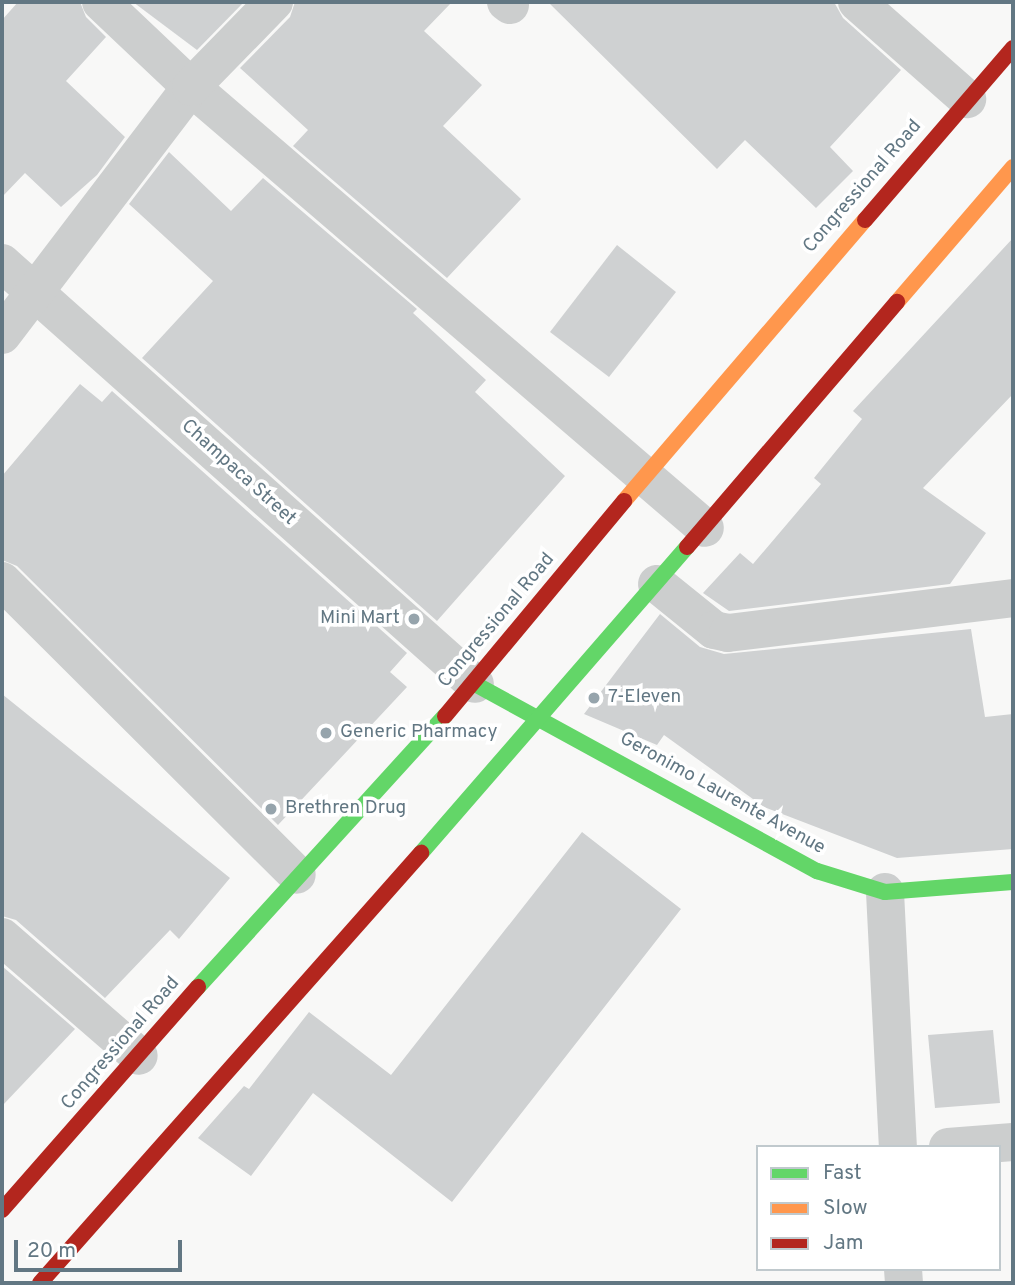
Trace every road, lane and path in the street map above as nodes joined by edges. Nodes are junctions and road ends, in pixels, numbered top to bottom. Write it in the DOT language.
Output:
graph roads {
  1 [pos="101,2"];
  2 [pos="274,2"];
  3 [pos="857,2"];
  4 [pos="1013,48"];
  5 [pos="191,87"];
  6 [pos="967,99"];
  7 [pos="1013,167"];
  8 [pos="2,263"];
  9 [pos="36,293"];
  10 [pos="2,335"];
  11 [pos="645,475"];
  12 [pos="705,528"];
  13 [pos="2,581"];
  14 [pos="657,584"];
  15 [pos="1013,598"];
  16 [pos="475,684"];
  17 [pos="541,718"];
  18 [pos="297,875"];
  19 [pos="1013,882"];
  20 [pos="885,892"];
  21 [pos="2,937"];
  22 [pos="139,1056"];
  23 [pos="1013,1142"];
  24 [pos="898,1145"];
  25 [pos="974,1145"];
  26 [pos="2,1210"];
  27 [pos="40,1283"];
  1 -- 5 [label="street"];
  2 -- 5 [label="street"];
  3 -- 6 [label="street"];
  4 -- 6 [label="main road, Congressional Road"];
  5 -- 9 [label="street"];
  5 -- 11 [label="street"];
  6 -- 11 [label="main road, Congressional Road"];
  7 -- 12 [label="main road"];
  8 -- 9 [label="street, Champaca Street"];
  9 -- 10 [label="street"];
  9 -- 16 [label="street, Champaca Street"];
  11 -- 12 [label="street"];
  11 -- 16 [label="main road, Congressional Road"];
  12 -- 14 [label="main road"];
  13 -- 18 [label="street"];
  14 -- 15 [label="street"];
  14 -- 17 [label="main road"];
  16 -- 17 [label="main road, Geronimo Laurente Avenue"];
  16 -- 18 [label="main road, Congressional Road"];
  17 -- 20 [label="main road, Geronimo Laurente Avenue"];
  17 -- 27 [label="main road"];
  18 -- 22 [label="main road, Congressional Road"];
  19 -- 20 [label="main road, Geronimo Laurente Avenue"];
  20 -- 24 [label="street"];
  21 -- 22 [label="street"];
  22 -- 26 [label="main road, Congressional Road"];
  23 -- 25 [label="street"];
}
